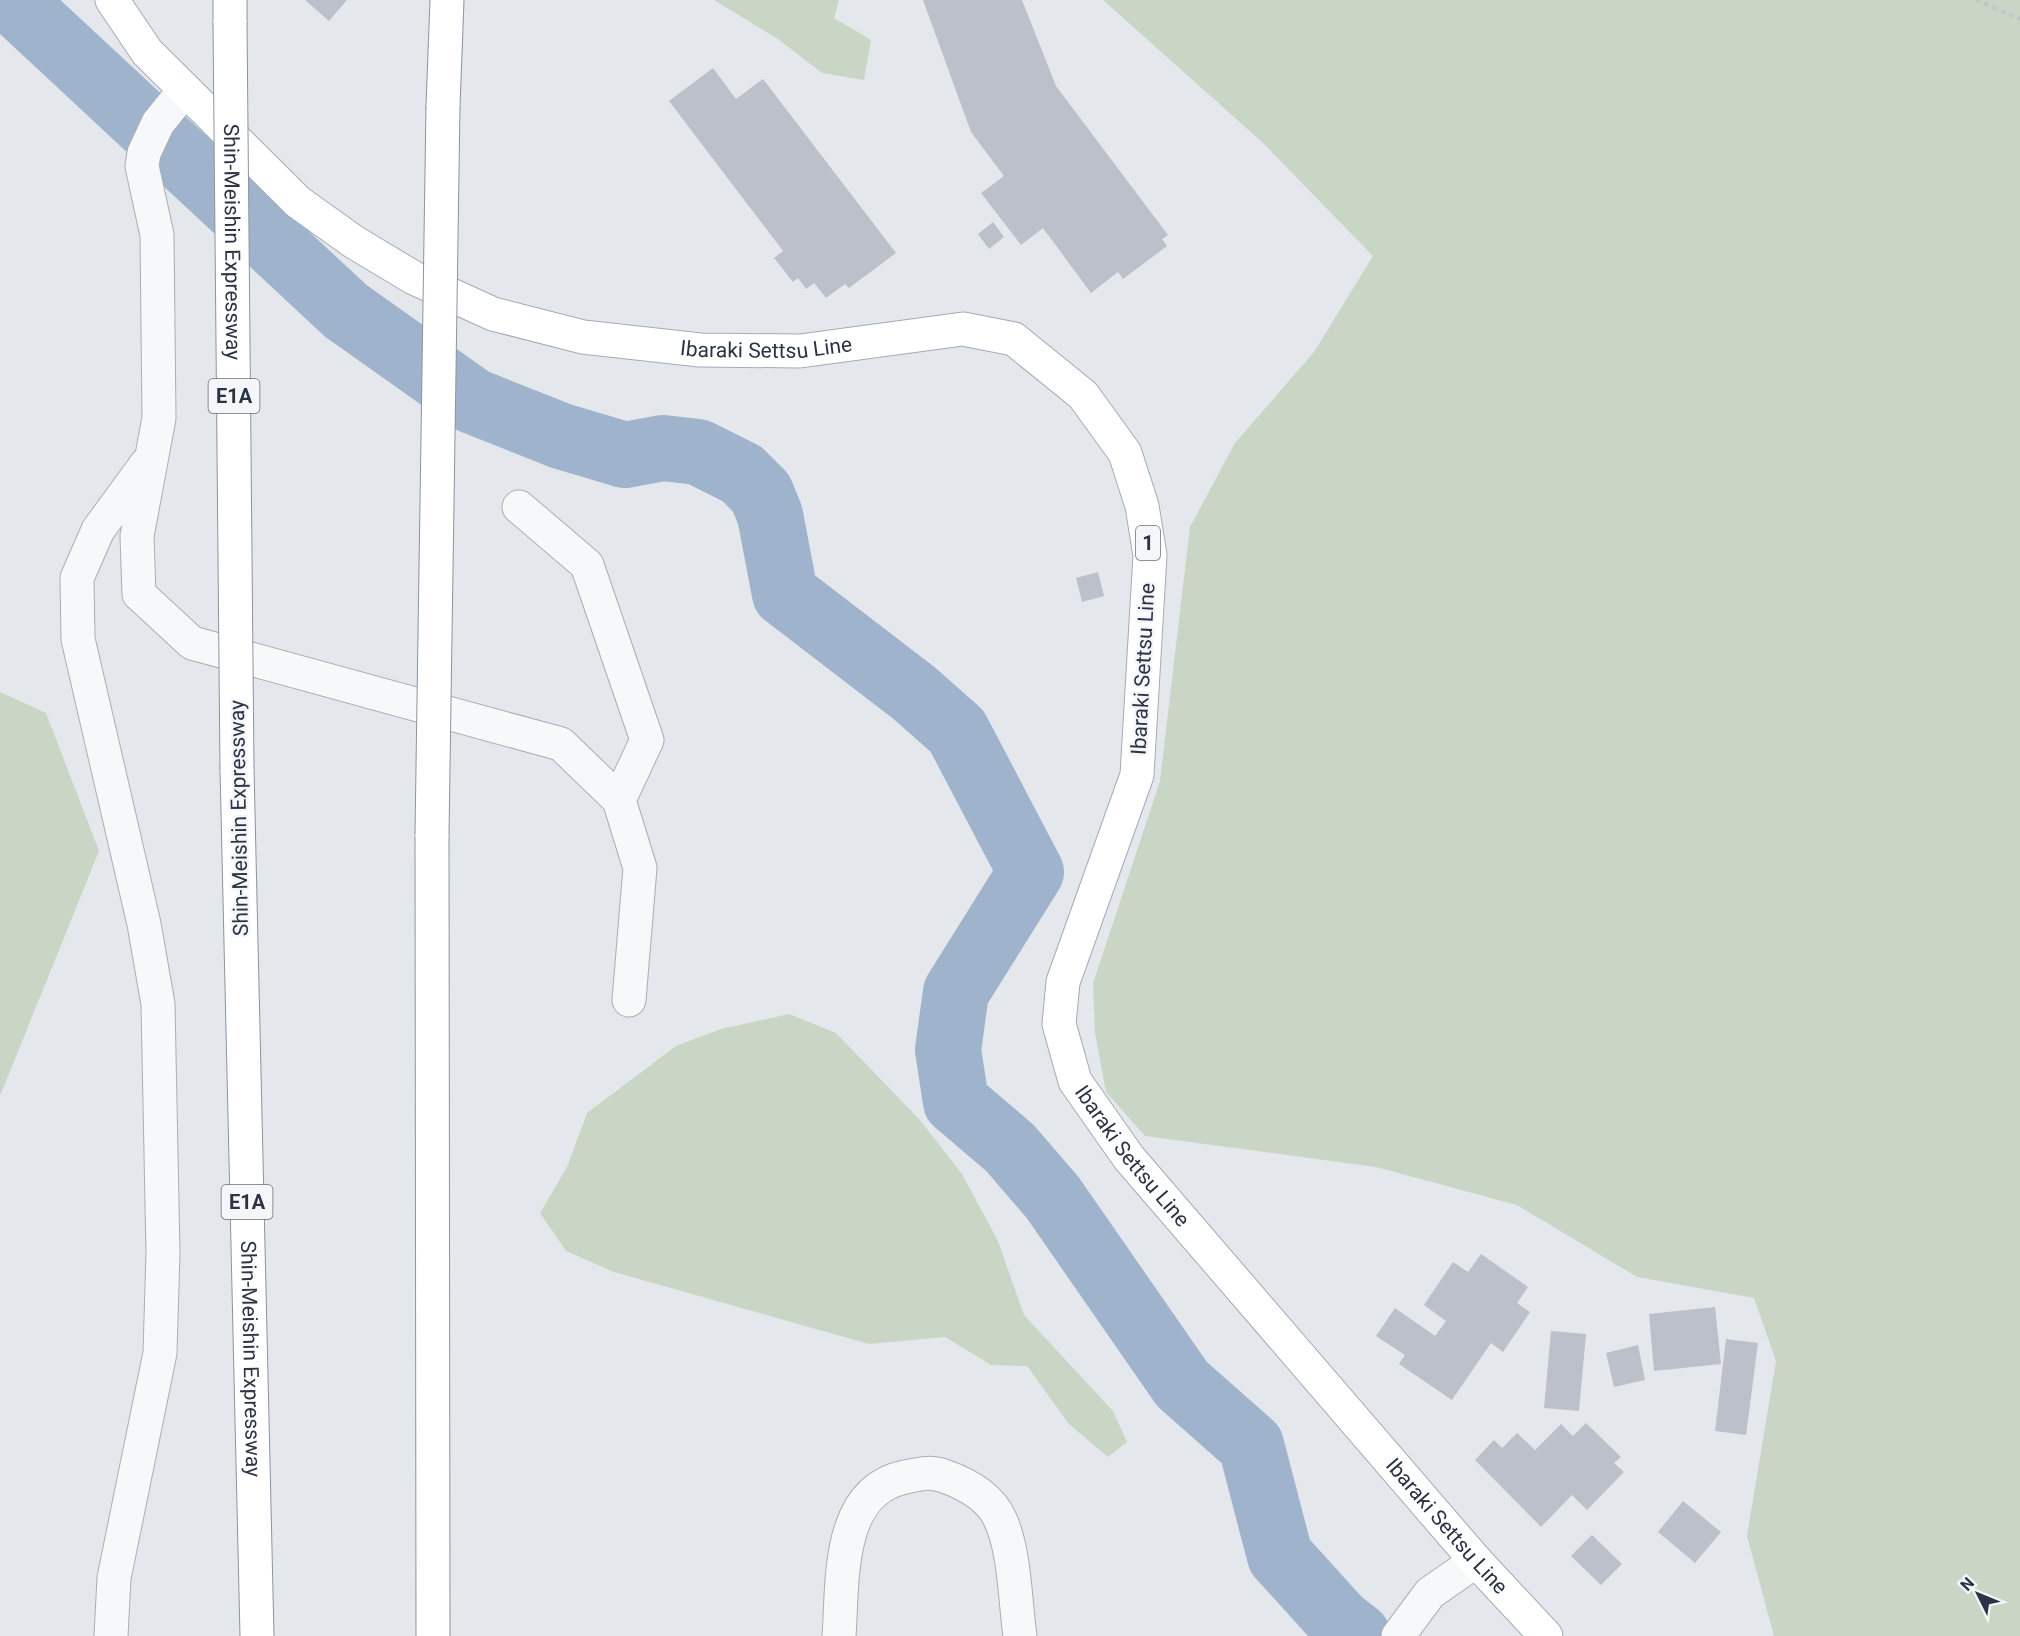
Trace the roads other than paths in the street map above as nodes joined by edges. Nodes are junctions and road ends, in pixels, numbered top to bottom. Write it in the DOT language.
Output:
graph roads {
  1 [pos="112,0"];
  2 [pos="447,0"];
  3 [pos="230,11"];
  4 [pos="184,91"];
  5 [pos="150,459"];
  6 [pos="519,507"];
  7 [pos="618,800"];
  8 [pos="628,1000"];
  9 [pos="1476,1561"];
  10 [pos="111,1636"];
  11 [pos="257,1636"];
  12 [pos="434,1636"];
  13 [pos="839,1636"];
  14 [pos="1020,1636"];
  15 [pos="1398,1636"];
  16 [pos="1546,1636"];
  1 -- 4 [label="main road, Ibaraki Settsu Line / 1"];
  2 -- 12 [label="main road, bridge"];
  3 -- 11 [label="main road, Shin-Meishin Expressway / E1A, bridge"];
  4 -- 5 [label="street"];
  4 -- 9 [label="main road, Ibaraki Settsu Line / 1"];
  5 -- 7 [label="street"];
  5 -- 10 [label="street"];
  6 -- 7 [label="street"];
  7 -- 8 [label="street"];
  9 -- 15 [label="street"];
  9 -- 16 [label="main road, Ibaraki Settsu Line / 1"];
  13 -- 14 [label="street"];
}
